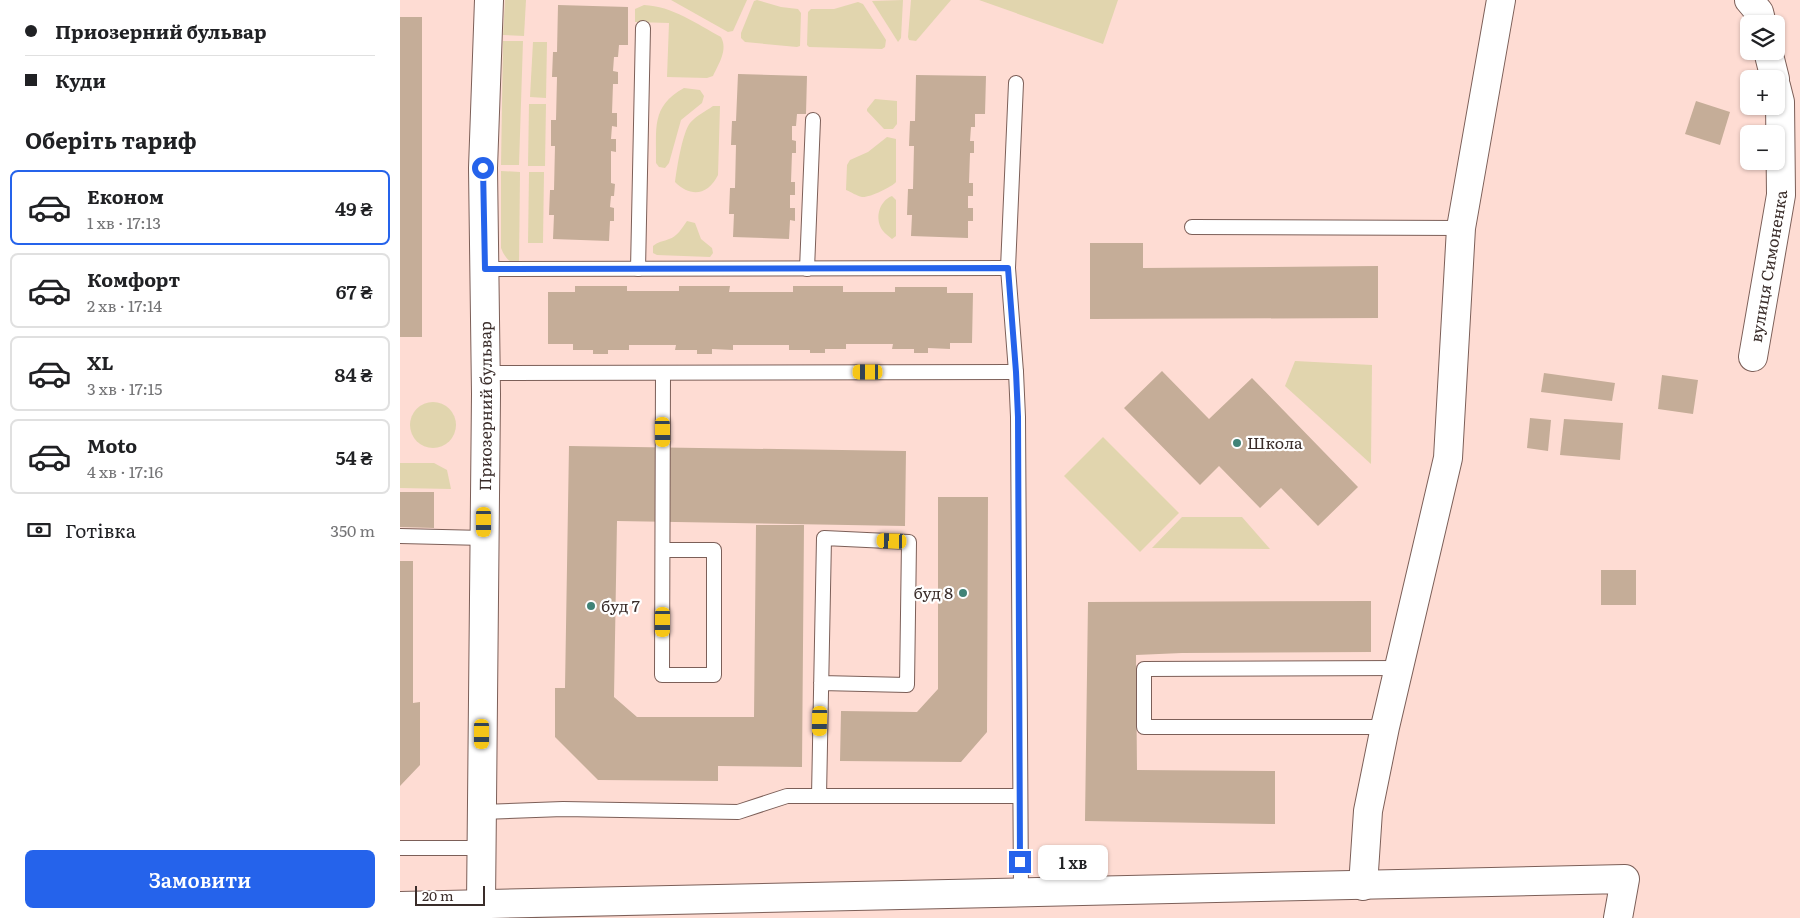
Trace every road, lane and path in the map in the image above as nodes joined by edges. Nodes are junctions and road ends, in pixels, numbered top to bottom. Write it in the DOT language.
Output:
graph roads {
  1 [pos="489,0"];
  2 [pos="1500,0"];
  3 [pos="1749,0"];
  4 [pos="1760,15"];
  5 [pos="643,28"];
  6 [pos="1016,83"];
  7 [pos="1780,115"];
  8 [pos="813,120"];
  9 [pos="1192,227"];
  10 [pos="1461,228"];
  11 [pos="807,268"];
  12 [pos="1008,268"];
  13 [pos="485,269"];
  14 [pos="638,269"];
  15 [pos="1753,357"];
  16 [pos="1016,372"];
  17 [pos="486,373"];
  18 [pos="663,373"];
  19 [pos="400,536"];
  20 [pos="484,538"];
  21 [pos="663,550"];
  22 [pos="1399,668"];
  23 [pos="821,683"];
  24 [pos="1385,726"];
  25 [pos="819,796"];
  26 [pos="1020,796"];
  27 [pos="482,812"];
  28 [pos="400,848"];
  29 [pos="481,848"];
  30 [pos="1363,886"];
  31 [pos="1021,893"];
  32 [pos="481,904"];
  33 [pos="400,906"];
  34 [pos="1618,918"];
  1 -- 13 [label="street, Приозерний бульвар"];
  2 -- 10 [label="street"];
  3 -- 4 [label="street"];
  5 -- 14 [label="lane"];
  6 -- 12 [label="lane"];
  7 -- 15 [label="street, вулиця Симоненка"];
  8 -- 11 [label="lane"];
  9 -- 10 [label="lane"];
  10 -- 22 [label="street"];
  11 -- 12 [label="lane"];
  11 -- 14 [label="lane"];
  12 -- 16 [label="lane"];
  13 -- 14 [label="lane"];
  13 -- 17 [label="street, Приозерний бульвар"];
  16 -- 18 [label="lane"];
  16 -- 26 [label="lane"];
  17 -- 18 [label="lane"];
  17 -- 20 [label="street, Приозерний бульвар"];
  18 -- 21 [label="lane"];
  19 -- 20 [label="lane"];
  20 -- 27 [label="street, Приозерний бульвар"];
  21 -- 21 [label="lane"];
  22 -- 24 [label="street"];
  22 -- 24 [label="lane"];
  23 -- 23 [label="lane"];
  23 -- 25 [label="lane"];
  24 -- 30 [label="street"];
  25 -- 26 [label="lane"];
  25 -- 27 [label="lane"];
  26 -- 31 [label="lane"];
  27 -- 29 [label="street, Приозерний бульвар"];
  28 -- 29 [label="lane"];
  29 -- 32 [label="street, Приозерний бульвар"];
  30 -- 31 [label="street"];
  30 -- 34 [label="street"];
  31 -- 32 [label="street"];
  32 -- 33 [label="street"];
}
